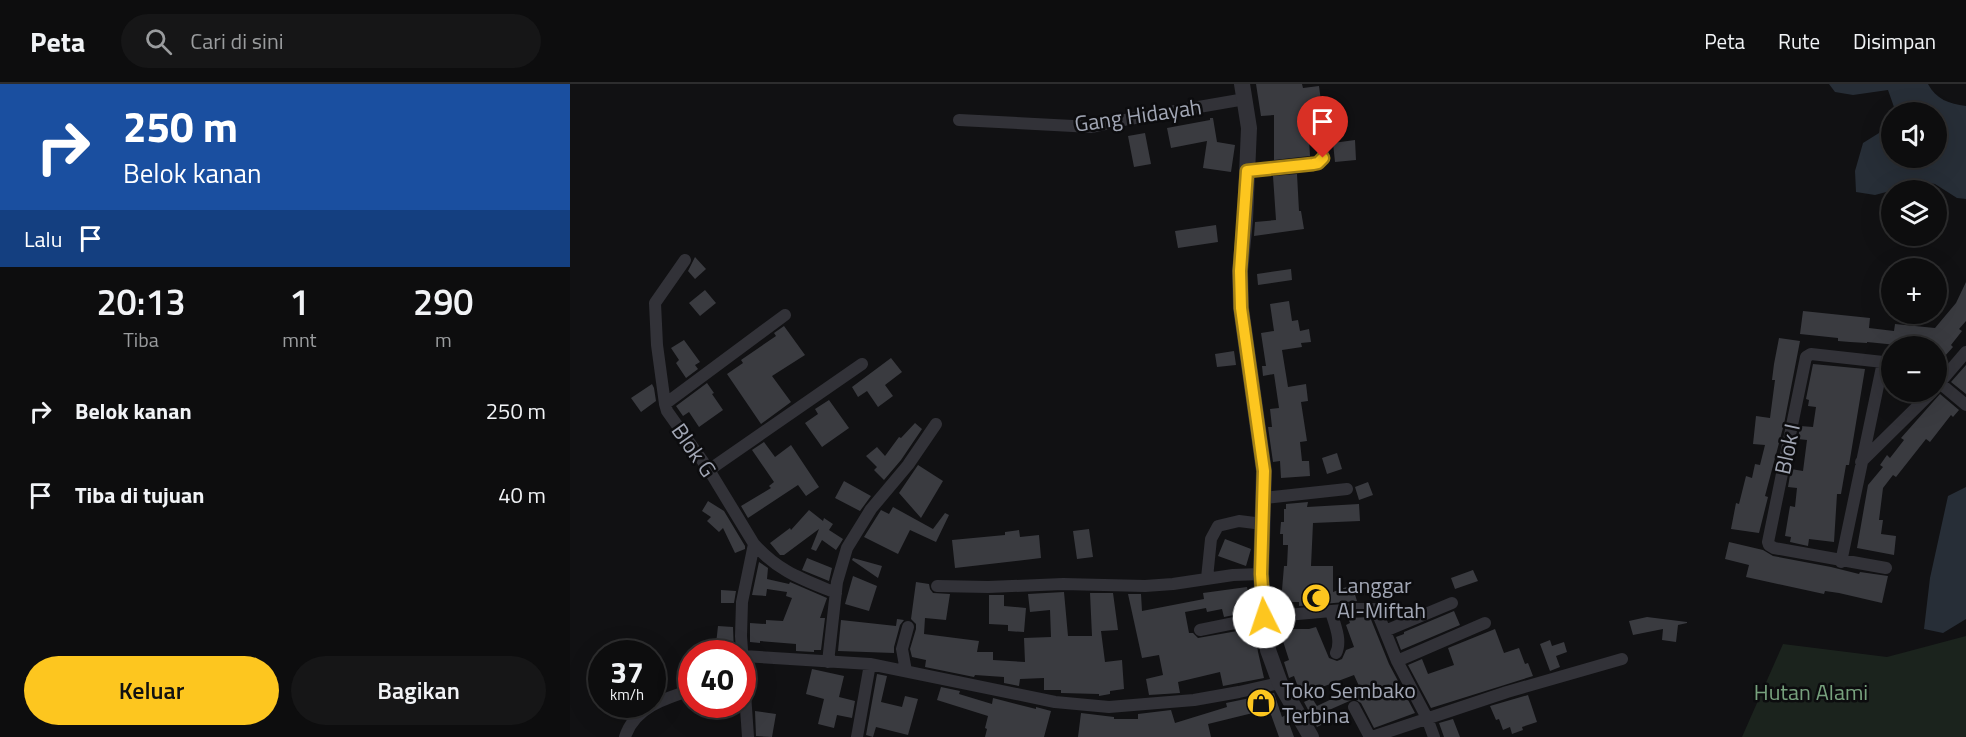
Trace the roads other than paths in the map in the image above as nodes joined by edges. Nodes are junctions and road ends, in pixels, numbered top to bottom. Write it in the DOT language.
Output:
graph roads {
  1 [pos="1244,91"];
  2 [pos="959,120"];
  3 [pos="1319,141"];
  4 [pos="1247,171"];
  5 [pos="685,260"];
  6 [pos="785,315"];
  7 [pos="1966,352"];
  8 [pos="1881,362"];
  9 [pos="861,364"];
  10 [pos="1947,374"];
  11 [pos="1881,385"];
  12 [pos="1947,392"];
  13 [pos="1920,402"];
  14 [pos="665,404"];
  15 [pos="1966,405"];
  16 [pos="936,424"];
  17 [pos="1860,463"];
  18 [pos="709,470"];
  19 [pos="1347,489"];
  20 [pos="1264,498"];
  21 [pos="1263,524"];
  22 [pos="754,544"];
  23 [pos="1841,562"];
  24 [pos="1886,568"];
  25 [pos="1261,574"];
  26 [pos="1207,578"];
  27 [pos="937,586"];
  28 [pos="836,593"];
  29 [pos="1452,603"];
  30 [pos="1331,612"];
  31 [pos="1264,617"];
  32 [pos="1485,623"];
  33 [pos="908,627"];
  34 [pos="1200,630"];
  35 [pos="1385,631"];
  36 [pos="743,640"];
  37 [pos="1336,653"];
  38 [pos="756,657"];
  39 [pos="1622,659"];
  40 [pos="1397,661"];
  41 [pos="828,662"];
  42 [pos="870,664"];
  43 [pos="906,671"];
  44 [pos="1280,683"];
  45 [pos="678,696"];
  46 [pos="1354,707"];
  47 [pos="746,718"];
  48 [pos="1427,718"];
  49 [pos="625,737"];
  50 [pos="747,737"];
  51 [pos="857,737"];
  52 [pos="1311,737"];
  53 [pos="1371,737"];
  54 [pos="1434,737"];
  1 -- 2 [label="street, Gang Hidayah"];
  1 -- 4 [label="street"];
  3 -- 4 [label="street"];
  4 -- 20 [label="street"];
  5 -- 14 [label="street, Blok G"];
  6 -- 14 [label="street"];
  7 -- 10 [label="street"];
  8 -- 23 [label="street, Blok I"];
  9 -- 18 [label="street"];
  11 -- 17 [label="street, Blok I"];
  12 -- 15 [label="street"];
  13 -- 17 [label="street"];
  14 -- 18 [label="street, Blok G"];
  16 -- 28 [label="street"];
  17 -- 23 [label="street, Blok I"];
  18 -- 22 [label="street, Blok G"];
  19 -- 20 [label="street"];
  20 -- 21 [label="street"];
  21 -- 25 [label="street"];
  21 -- 26 [label="street"];
  22 -- 28 [label="street, Blok G"];
  22 -- 36 [label="street"];
  23 -- 24 [label="street, Blok I"];
  25 -- 26 [label="street"];
  25 -- 31 [label="street"];
  26 -- 27 [label="street"];
  28 -- 41 [label="street"];
  29 -- 35 [label="street"];
  30 -- 31 [label="street"];
  30 -- 35 [label="street"];
  30 -- 37 [label="street"];
  31 -- 34 [label="street"];
  31 -- 44 [label="street"];
  32 -- 40 [label="street"];
  33 -- 43 [label="street"];
  35 -- 40 [label="street"];
  38 -- 41 [label="street"];
  39 -- 48 [label="street"];
  40 -- 48 [label="street"];
  41 -- 42 [label="street"];
  42 -- 43 [label="street"];
  42 -- 51 [label="street"];
  43 -- 44 [label="street"];
  44 -- 52 [label="street"];
  45 -- 49 [label="street"];
  46 -- 53 [label="street"];
  47 -- 50 [label="street"];
  48 -- 53 [label="street"];
  48 -- 54 [label="street"];
}
